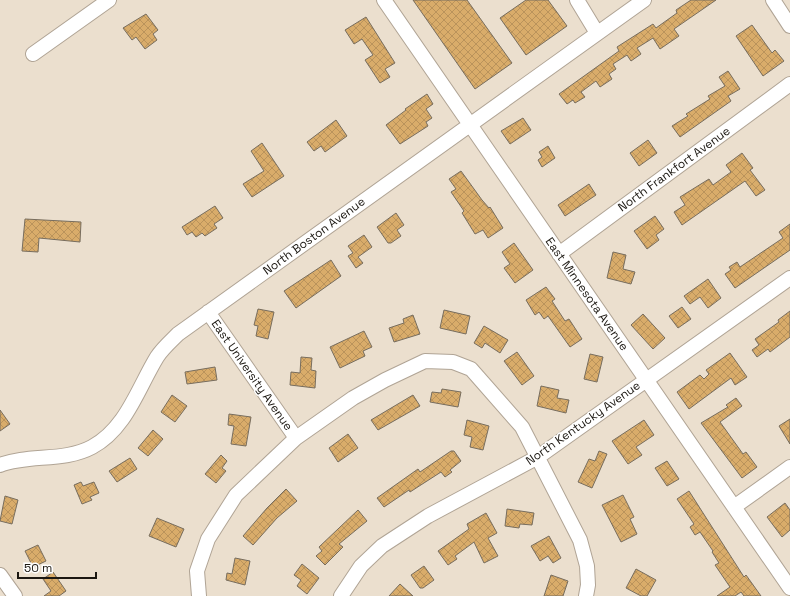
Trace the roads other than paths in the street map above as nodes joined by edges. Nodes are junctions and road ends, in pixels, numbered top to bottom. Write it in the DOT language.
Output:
graph roads {
  1 [pos="109,0"];
  2 [pos="577,0"];
  3 [pos="644,0"];
  4 [pos="773,0"];
  5 [pos="386,1"];
  6 [pos="790,26"];
  7 [pos="597,33"];
  8 [pos="33,54"];
  9 [pos="790,84"];
  10 [pos="470,124"];
  11 [pos="559,254"];
  12 [pos="790,278"];
  13 [pos="208,312"];
  14 [pos="646,379"];
  15 [pos="296,438"];
  16 [pos="538,457"];
  17 [pos="0,466"];
  18 [pos="790,467"];
  19 [pos="734,507"];
  20 [pos="0,575"];
  21 [pos="790,588"];
  22 [pos="15,596"];
  23 [pos="199,596"];
  24 [pos="341,596"];
  25 [pos="586,596"];
  1 -- 8 [label="street"];
  2 -- 7 [label="street"];
  3 -- 7 [label="street, North Boston Avenue"];
  4 -- 6 [label="street"];
  5 -- 10 [label="street, East Minnesota Avenue"];
  7 -- 10 [label="street, North Boston Avenue"];
  9 -- 11 [label="street, North Frankfort Avenue"];
  10 -- 11 [label="street, East Minnesota Avenue"];
  10 -- 13 [label="street, North Boston Avenue"];
  11 -- 14 [label="street, East Minnesota Avenue"];
  12 -- 14 [label="street, North Kentucky Avenue"];
  13 -- 15 [label="street, East University Avenue"];
  13 -- 17 [label="street, North Boston Avenue"];
  14 -- 16 [label="street, North Kentucky Avenue"];
  14 -- 19 [label="street, East Minnesota Avenue"];
  15 -- 16 [label="street"];
  15 -- 23 [label="street"];
  16 -- 24 [label="street, North Kentucky Avenue"];
  16 -- 25 [label="street"];
  18 -- 19 [label="street"];
  19 -- 21 [label="street, East Minnesota Avenue"];
  20 -- 22 [label="street"];
}
